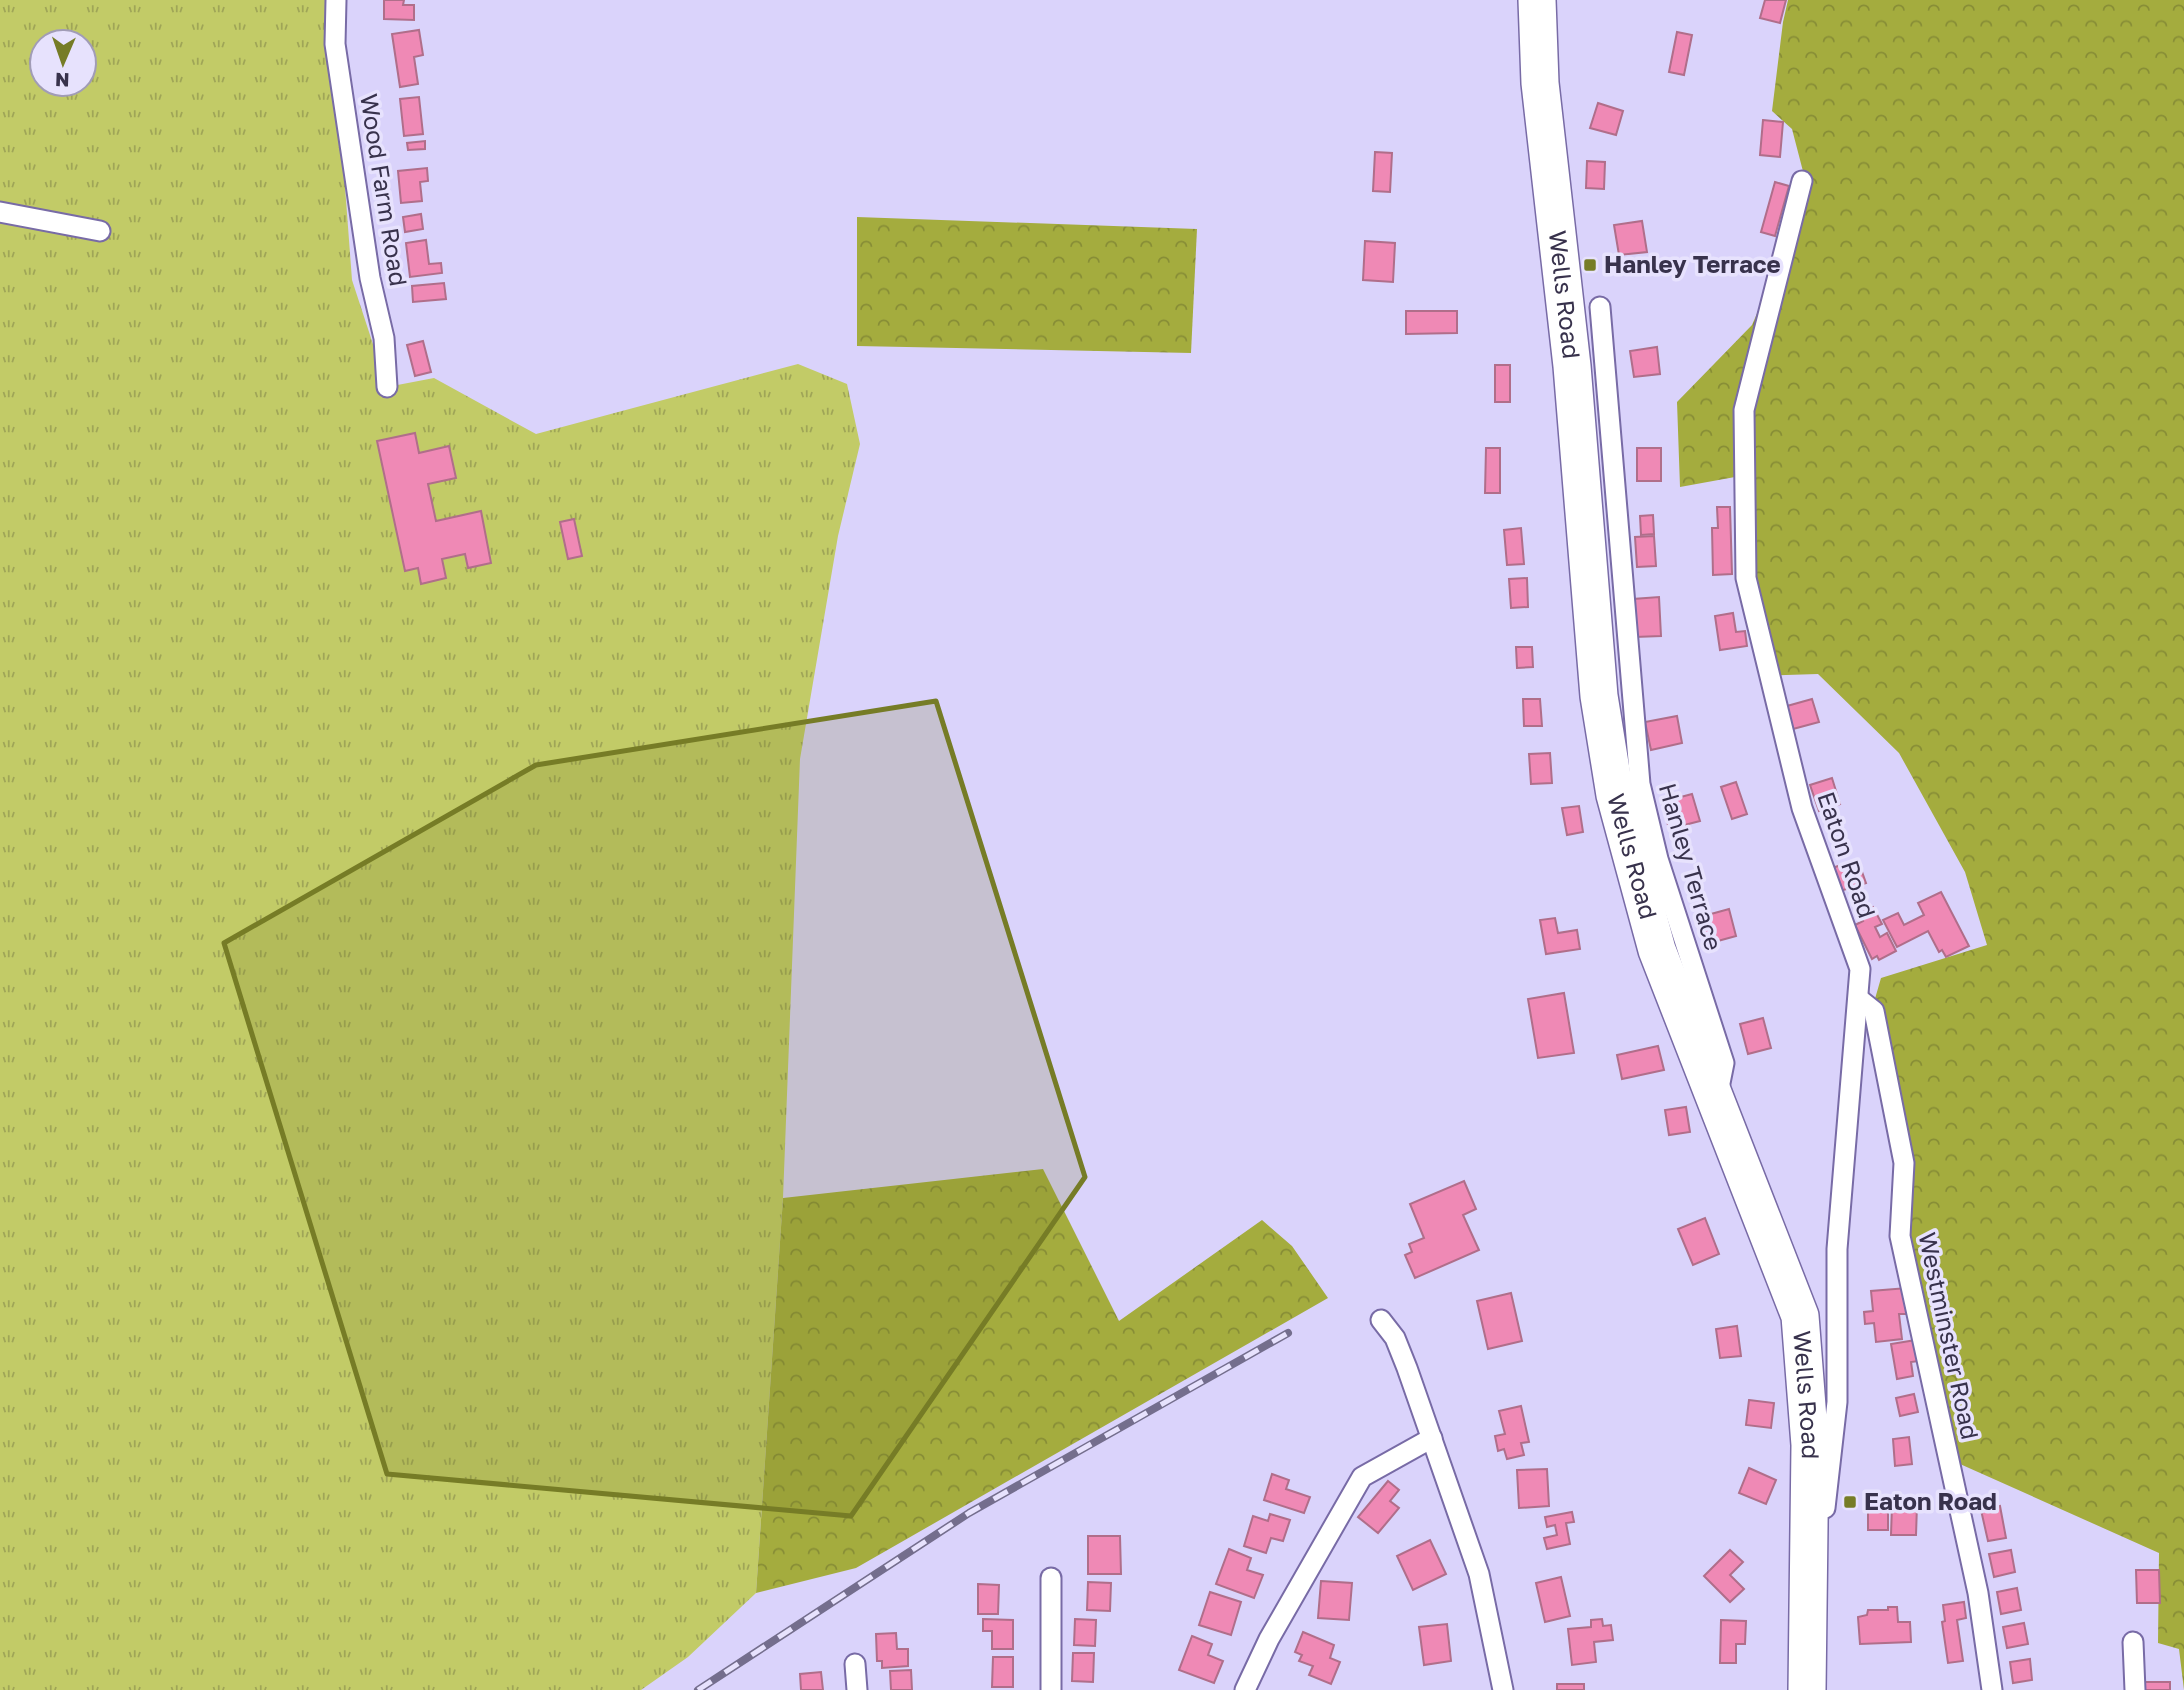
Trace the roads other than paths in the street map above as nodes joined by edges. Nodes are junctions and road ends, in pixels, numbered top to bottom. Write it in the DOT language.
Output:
graph roads {
  1 [pos="336,0"];
  2 [pos="1537,0"];
  3 [pos="1802,181"];
  4 [pos="0,212"];
  5 [pos="100,231"];
  6 [pos="1600,307"];
  7 [pos="387,387"];
  8 [pos="1859,999"];
  9 [pos="1716,1101"];
  10 [pos="1381,1320"];
  11 [pos="1432,1438"];
  12 [pos="1808,1549"];
  13 [pos="1051,1577"];
  14 [pos="2133,1642"];
  15 [pos="855,1664"];
  16 [pos="857,1690"];
  17 [pos="1051,1690"];
  18 [pos="1245,1690"];
  19 [pos="1503,1690"];
  20 [pos="1807,1690"];
  21 [pos="1992,1690"];
  22 [pos="2135,1690"];
  1 -- 7 [label="street, Wood Farm Road"];
  2 -- 9 [label="highway, Wells Road"];
  3 -- 8 [label="street, Eaton Road"];
  4 -- 5 [label="street"];
  6 -- 9 [label="street, Hanley Terrace"];
  8 -- 12 [label="street, Eaton Road"];
  8 -- 21 [label="street, Westminster Road"];
  9 -- 12 [label="highway, Wells Road"];
  10 -- 11 [label="street"];
  11 -- 18 [label="street"];
  11 -- 19 [label="street"];
  12 -- 20 [label="highway, Wells Road"];
  13 -- 17 [label="street"];
  14 -- 22 [label="street"];
  15 -- 16 [label="street"];
}
